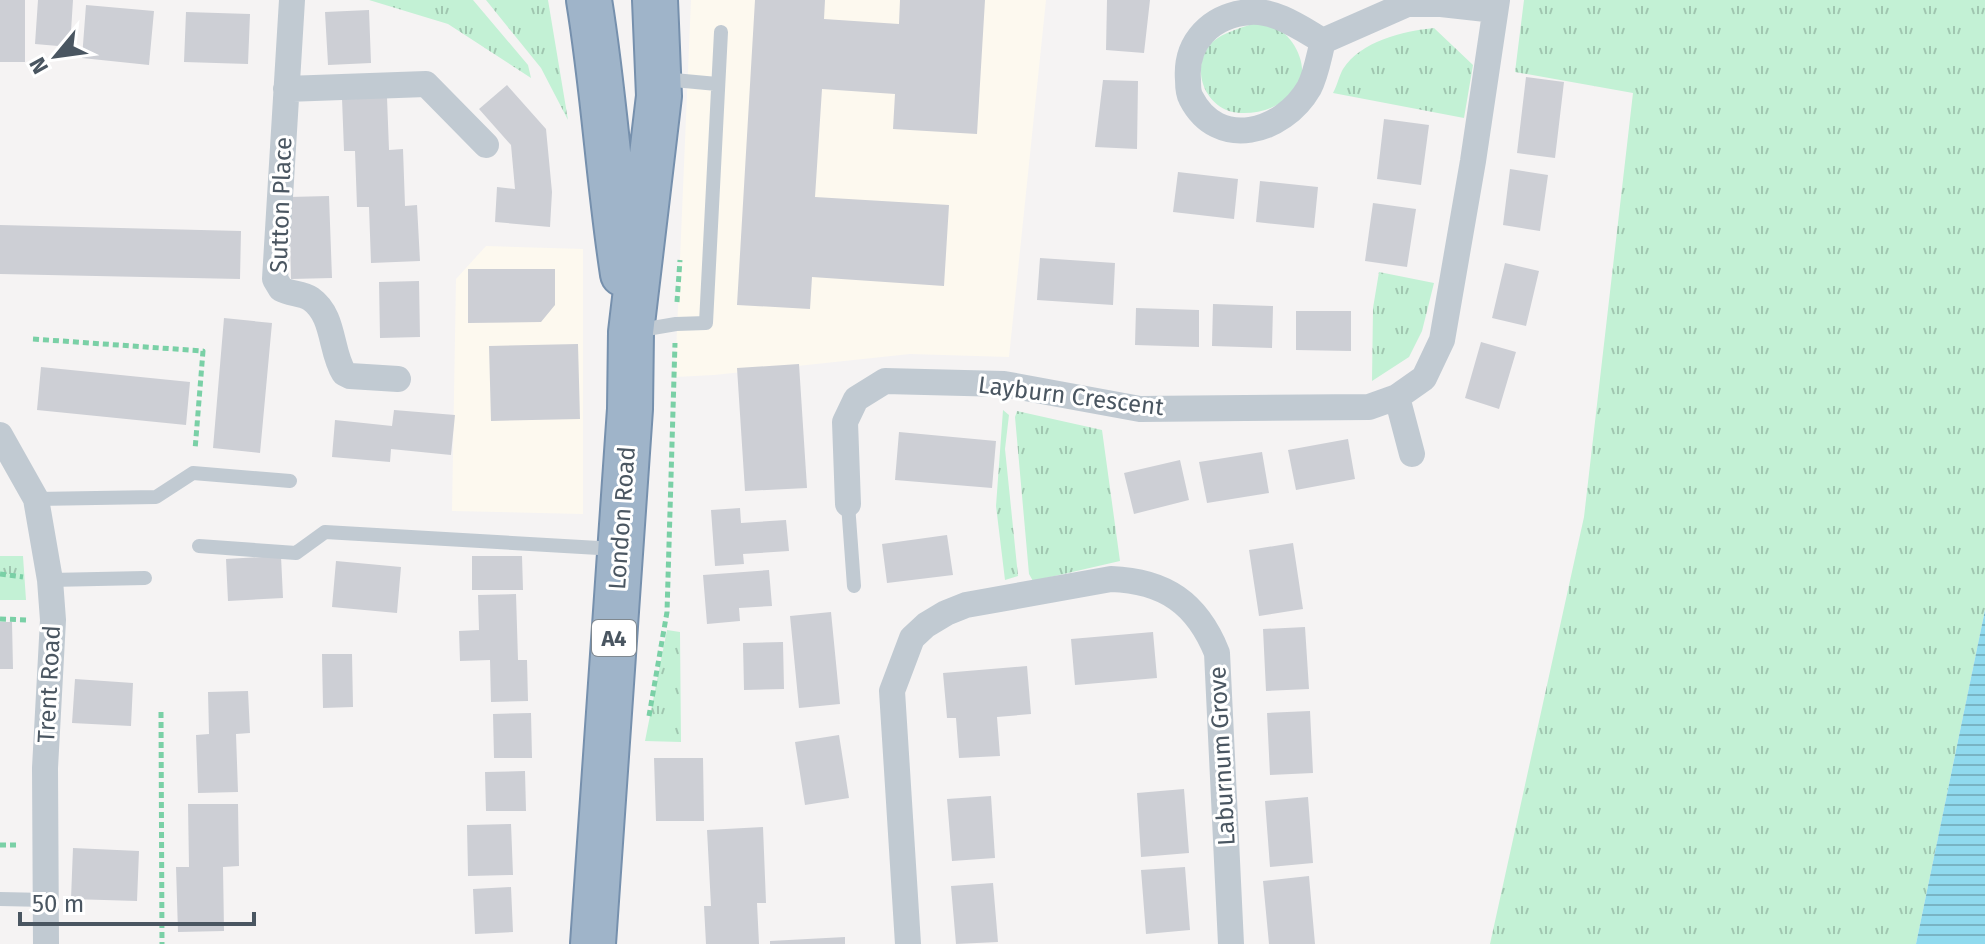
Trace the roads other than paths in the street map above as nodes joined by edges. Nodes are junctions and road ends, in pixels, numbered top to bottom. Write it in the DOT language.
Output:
graph roads {
  1 [pos="292,0"];
  2 [pos="589,0"];
  3 [pos="655,0"];
  4 [pos="1496,5"];
  5 [pos="721,32"];
  6 [pos="1323,41"];
  7 [pos="659,79"];
  8 [pos="717,84"];
  9 [pos="286,89"];
  10 [pos="486,145"];
  11 [pos="631,332"];
  12 [pos="398,379"];
  13 [pos="1397,397"];
  14 [pos="0,435"];
  15 [pos="1412,454"];
  16 [pos="290,481"];
  17 [pos="36,499"];
  18 [pos="848,504"];
  19 [pos="199,546"];
  20 [pos="620,549"];
  21 [pos="145,578"];
  22 [pos="50,580"];
  23 [pos="854,586"];
  24 [pos="0,899"];
  25 [pos="46,900"];
  26 [pos="46,944"];
  27 [pos="593,944"];
  28 [pos="908,944"];
  29 [pos="1231,944"];
  1 -- 9 [label="street, Sutton Place"];
  2 -- 11 [label="highway, London Road / A4"];
  3 -- 7 [label="highway, London Road / A4"];
  4 -- 6 [label="street"];
  4 -- 13 [label="street, Layburn Crescent"];
  5 -- 8 [label="lane"];
  6 -- 6 [label="street"];
  7 -- 8 [label="lane"];
  7 -- 11 [label="highway, London Road / A4"];
  8 -- 11 [label="lane"];
  9 -- 10 [label="street"];
  9 -- 12 [label="street, Sutton Place"];
  11 -- 20 [label="highway, London Road / A4"];
  13 -- 15 [label="street"];
  13 -- 18 [label="street, Layburn Crescent"];
  14 -- 17 [label="street, Trent Road"];
  16 -- 17 [label="lane"];
  17 -- 22 [label="street, Trent Road"];
  18 -- 23 [label="lane"];
  19 -- 20 [label="lane"];
  20 -- 27 [label="highway, London Road / A4"];
  21 -- 22 [label="lane"];
  22 -- 25 [label="street, Trent Road"];
  24 -- 25 [label="lane"];
  25 -- 26 [label="street, Trent Road"];
  28 -- 29 [label="street, Laburnum Grove"];
}
